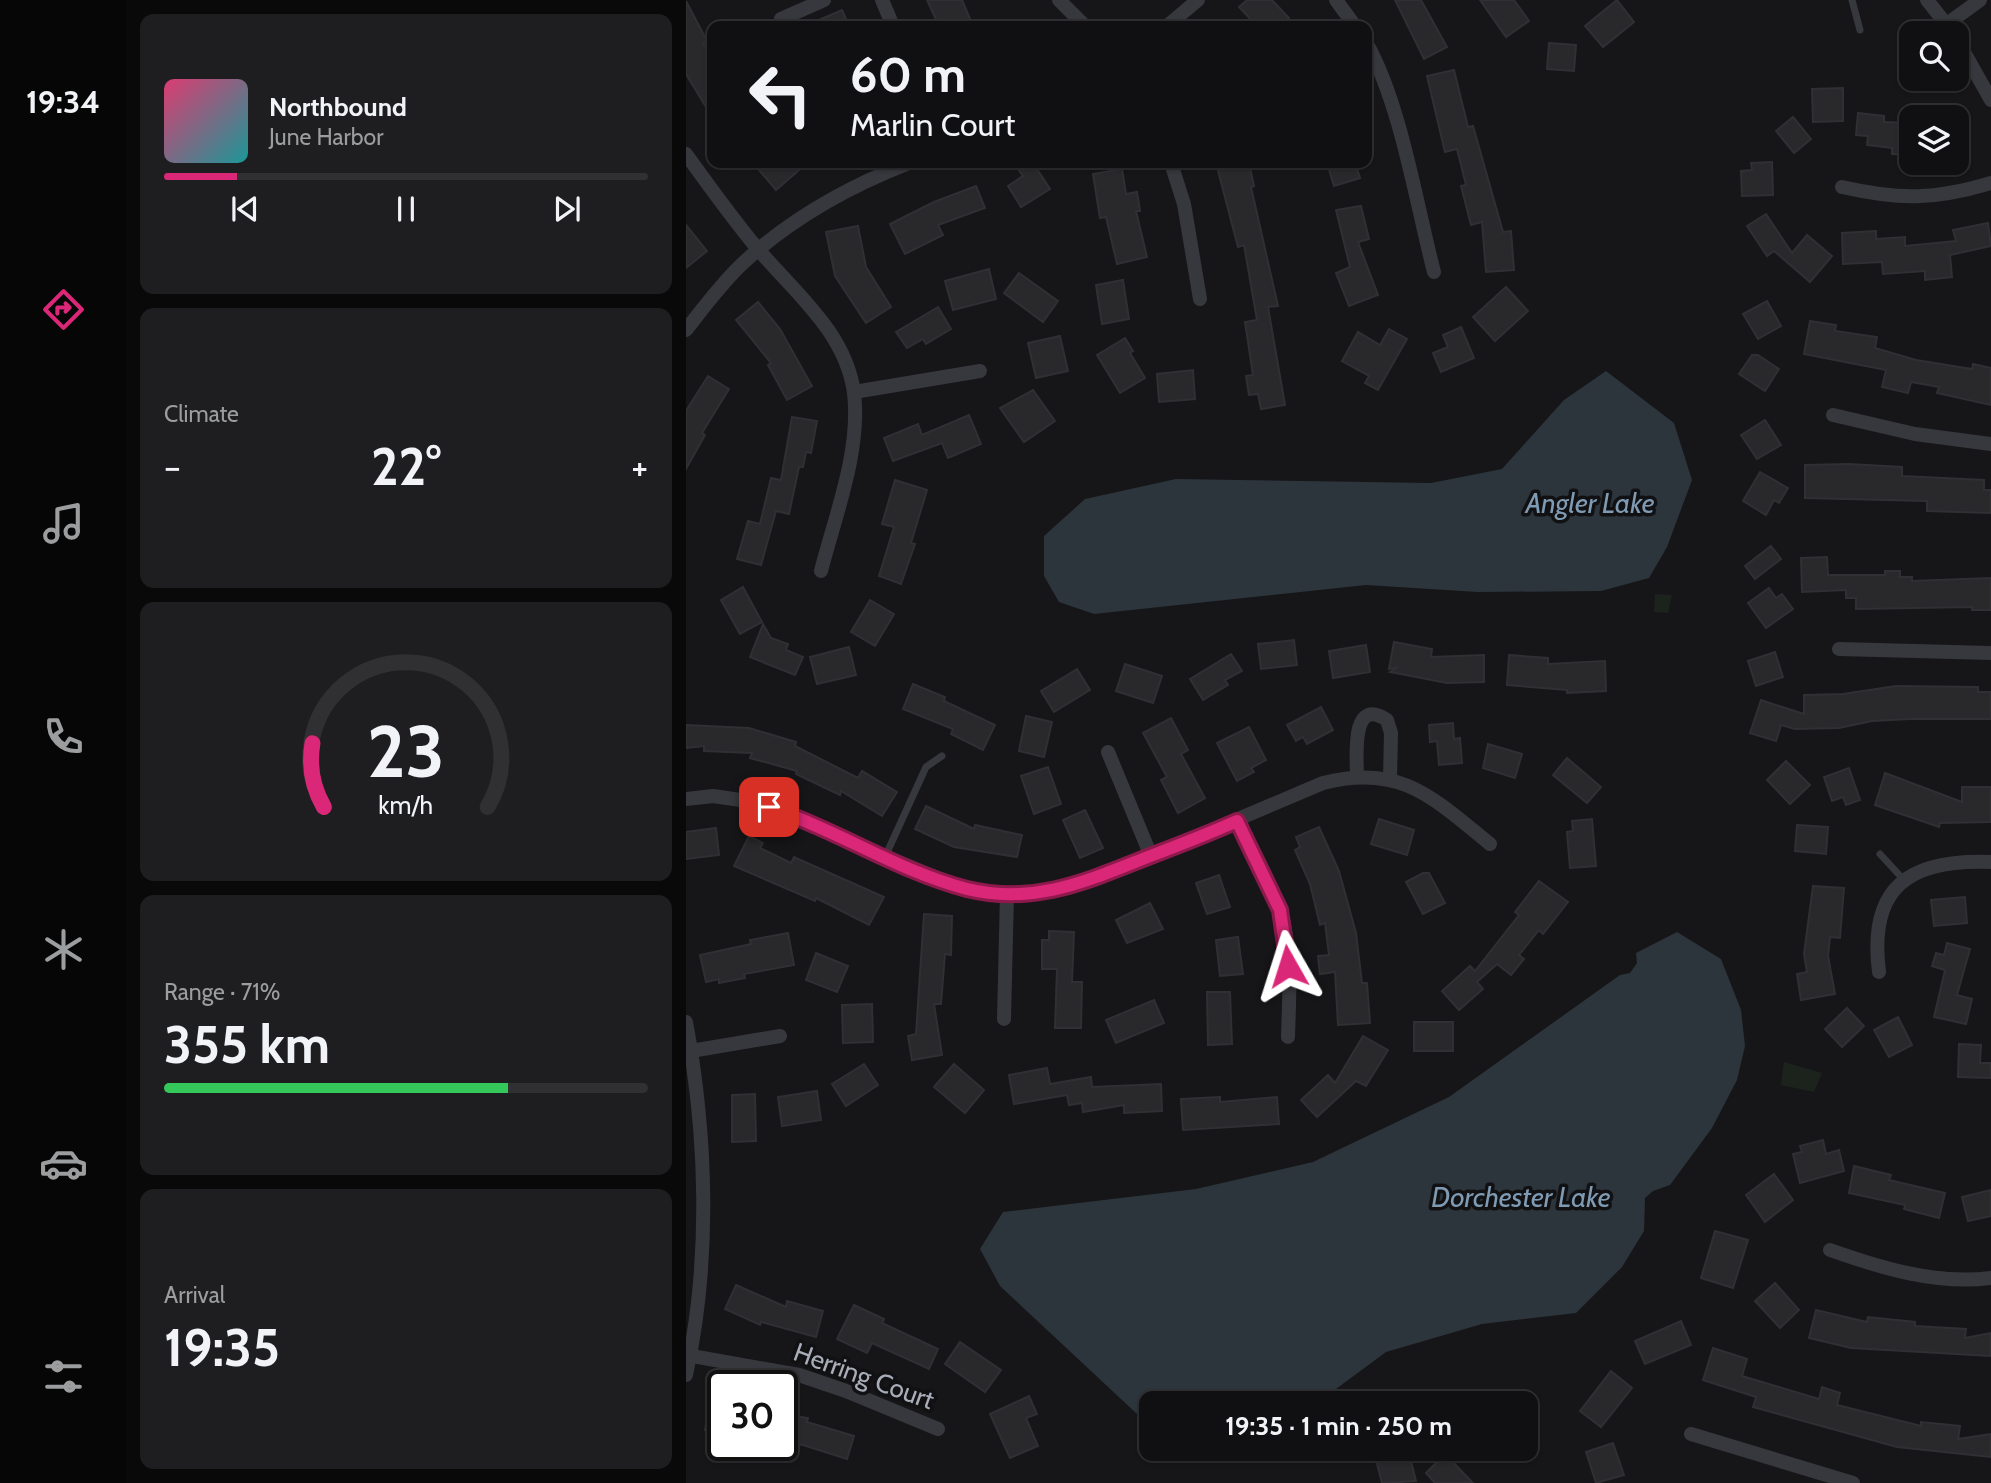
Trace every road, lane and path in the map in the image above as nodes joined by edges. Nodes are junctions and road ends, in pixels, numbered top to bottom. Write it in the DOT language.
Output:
graph roads {
  1 [pos="824,0"];
  2 [pos="882,0"];
  3 [pos="1059,0"];
  4 [pos="1198,0"];
  5 [pos="1336,0"];
  6 [pos="1852,0"];
  7 [pos="1927,0"];
  8 [pos="1980,0"];
  9 [pos="781,19"];
  10 [pos="891,21"];
  11 [pos="1080,21"];
  12 [pos="1173,21"];
  13 [pos="1351,21"];
  14 [pos="1944,21"];
  15 [pos="1958,21"];
  16 [pos="1860,30"];
  17 [pos="1372,53"];
  18 [pos="1969,61"];
  19 [pos="1991,100"];
  20 [pos="686,155"];
  21 [pos="898,168"];
  22 [pos="1173,168"];
  23 [pos="1991,183"];
  24 [pos="1842,187"];
  25 [pos="758,249"];
  26 [pos="1434,272"];
  27 [pos="1200,299"];
  28 [pos="686,330"];
  29 [pos="980,371"];
  30 [pos="854,392"];
  31 [pos="1833,415"];
  32 [pos="1991,444"];
  33 [pos="821,571"];
  34 [pos="1839,649"];
  35 [pos="1991,653"];
  36 [pos="1108,752"];
  37 [pos="942,755"];
  38 [pos="1357,777"];
  39 [pos="1390,778"];
  40 [pos="686,799"];
  41 [pos="1237,821"];
  42 [pos="1490,844"];
  43 [pos="1880,854"];
  44 [pos="1151,856"];
  45 [pos="884,858"];
  46 [pos="1991,862"];
  47 [pos="1903,879"];
  48 [pos="1007,894"];
  49 [pos="1878,972"];
  50 [pos="1004,1019"];
  51 [pos="686,1022"];
  52 [pos="780,1036"];
  53 [pos="1288,1037"];
  54 [pos="691,1051"];
  55 [pos="1830,1250"];
  56 [pos="1991,1278"];
  57 [pos="688,1355"];
  58 [pos="686,1374"];
  59 [pos="938,1429"];
  60 [pos="1691,1434"];
  61 [pos="1845,1482"];
  1 -- 9 [label="street"];
  2 -- 10 [label="street"];
  3 -- 11 [label="street"];
  4 -- 12 [label="street"];
  5 -- 13 [label="street"];
  6 -- 16 [label="lane"];
  7 -- 14 [label="street"];
  8 -- 15 [label="street"];
  17 -- 26 [label="street"];
  18 -- 19 [label="street"];
  20 -- 25 [label="street"];
  21 -- 25 [label="street"];
  22 -- 27 [label="street"];
  23 -- 24 [label="street"];
  25 -- 28 [label="street"];
  25 -- 30 [label="street"];
  29 -- 30 [label="street"];
  30 -- 33 [label="street"];
  31 -- 32 [label="street"];
  34 -- 35 [label="street"];
  36 -- 44 [label="street"];
  37 -- 45 [label="lane"];
  38 -- 39 [label="street"];
  38 -- 39 [label="street"];
  38 -- 41 [label="street"];
  39 -- 42 [label="street"];
  40 -- 45 [label="street"];
  41 -- 44 [label="street"];
  41 -- 53 [label="street"];
  43 -- 47 [label="lane"];
  44 -- 48 [label="street"];
  45 -- 48 [label="street"];
  46 -- 47 [label="street"];
  47 -- 49 [label="street"];
  48 -- 50 [label="street"];
  51 -- 54 [label="street"];
  52 -- 54 [label="street"];
  54 -- 57 [label="street"];
  55 -- 56 [label="street"];
  57 -- 58 [label="street"];
  57 -- 59 [label="street, Herring Court"];
  60 -- 61 [label="street"];
}
